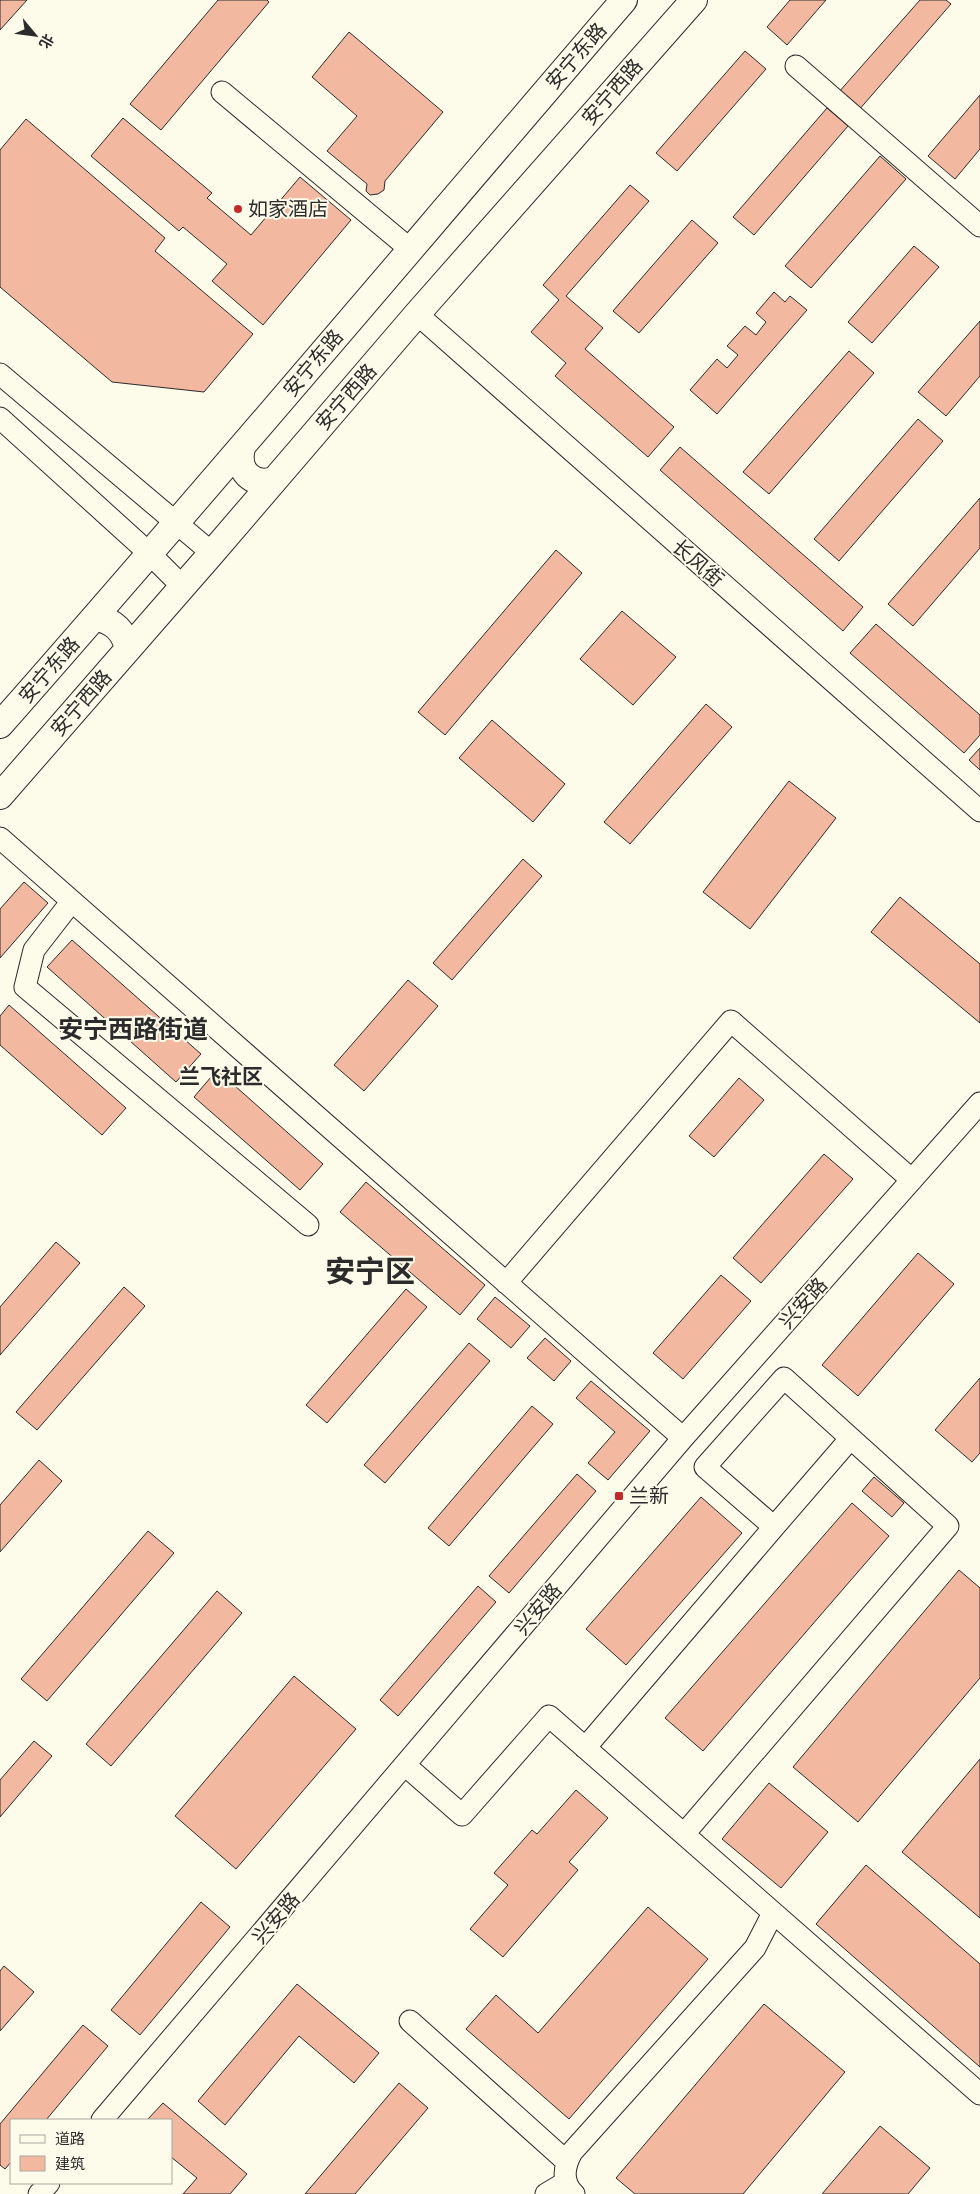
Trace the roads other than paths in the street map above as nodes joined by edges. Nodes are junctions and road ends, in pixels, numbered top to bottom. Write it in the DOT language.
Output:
graph roads {
  1 [pos="624,0"];
  2 [pos="694,0"];
  3 [pos="796,66"];
  4 [pos="222,92"];
  5 [pos="980,226"];
  6 [pos="410,249"];
  7 [pos="417,314"];
  8 [pos="0,374"];
  9 [pos="0,418"];
  10 [pos="242,448"];
  11 [pos="274,480"];
  12 [pos="177,524"];
  13 [pos="150,554"];
  14 [pos="212,554"];
  15 [pos="182,586"];
  16 [pos="95,617"];
  17 [pos="128,649"];
  18 [pos="0,725"];
  19 [pos="0,796"];
  20 [pos="980,811"];
  21 [pos="0,838"];
  22 [pos="72,901"];
  23 [pos="980,1103"];
  24 [pos="912,1180"];
  25 [pos="308,1225"];
  26 [pos="506,1283"];
  27 [pos="683,1438"];
  28 [pos="850,1439"];
  29 [pos="774,1527"];
  30 [pos="585,1748"];
  31 [pos="406,1766"];
  32 [pos="684,1834"];
  33 [pos="773,1913"];
  34 [pos="410,2021"];
  35 [pos="980,2094"];
  36 [pos="103,2119"];
  37 [pos="569,2179"];
  38 [pos="48,2184"];
  39 [pos="39,2194"];
  40 [pos="546,2194"];
  1 -- 6 [label="main road, 安宁东路"];
  2 -- 7 [label="main road, 安宁西路"];
  3 -- 5 [label="street"];
  4 -- 6 [label="street"];
  6 -- 10 [label="main road, 安宁东路"];
  7 -- 11 [label="main road, 安宁西路"];
  7 -- 20 [label="street, 长风街"];
  8 -- 12 [label="street"];
  9 -- 13 [label="street"];
  10 -- 11 [label="main road"];
  10 -- 12 [label="main road, 安宁东路"];
  11 -- 14 [label="main road, 安宁西路"];
  12 -- 13 [label="main road, 安宁东路"];
  12 -- 14 [label="street"];
  13 -- 15 [label="street"];
  13 -- 16 [label="main road, 安宁东路"];
  14 -- 15 [label="main road, 安宁西路"];
  15 -- 17 [label="main road, 安宁西路"];
  16 -- 17 [label="main road"];
  16 -- 18 [label="main road, 安宁东路"];
  17 -- 19 [label="main road, 安宁西路"];
  21 -- 22 [label="street"];
  22 -- 25 [label="street"];
  22 -- 26 [label="street"];
  23 -- 24 [label="street, 兴安路"];
  24 -- 26 [label="street"];
  24 -- 27 [label="street, 兴安路"];
  26 -- 27 [label="street"];
  27 -- 31 [label="street, 兴安路"];
  28 -- 29 [label="street"];
  28 -- 29 [label="street"];
  28 -- 32 [label="street"];
  29 -- 30 [label="street"];
  30 -- 31 [label="street"];
  30 -- 32 [label="street"];
  31 -- 36 [label="street, 兴安路"];
  32 -- 33 [label="street"];
  33 -- 35 [label="street"];
  33 -- 37 [label="street"];
  34 -- 37 [label="street"];
  37 -- 40 [label="street"];
  38 -- 39 [label="street"];
}
